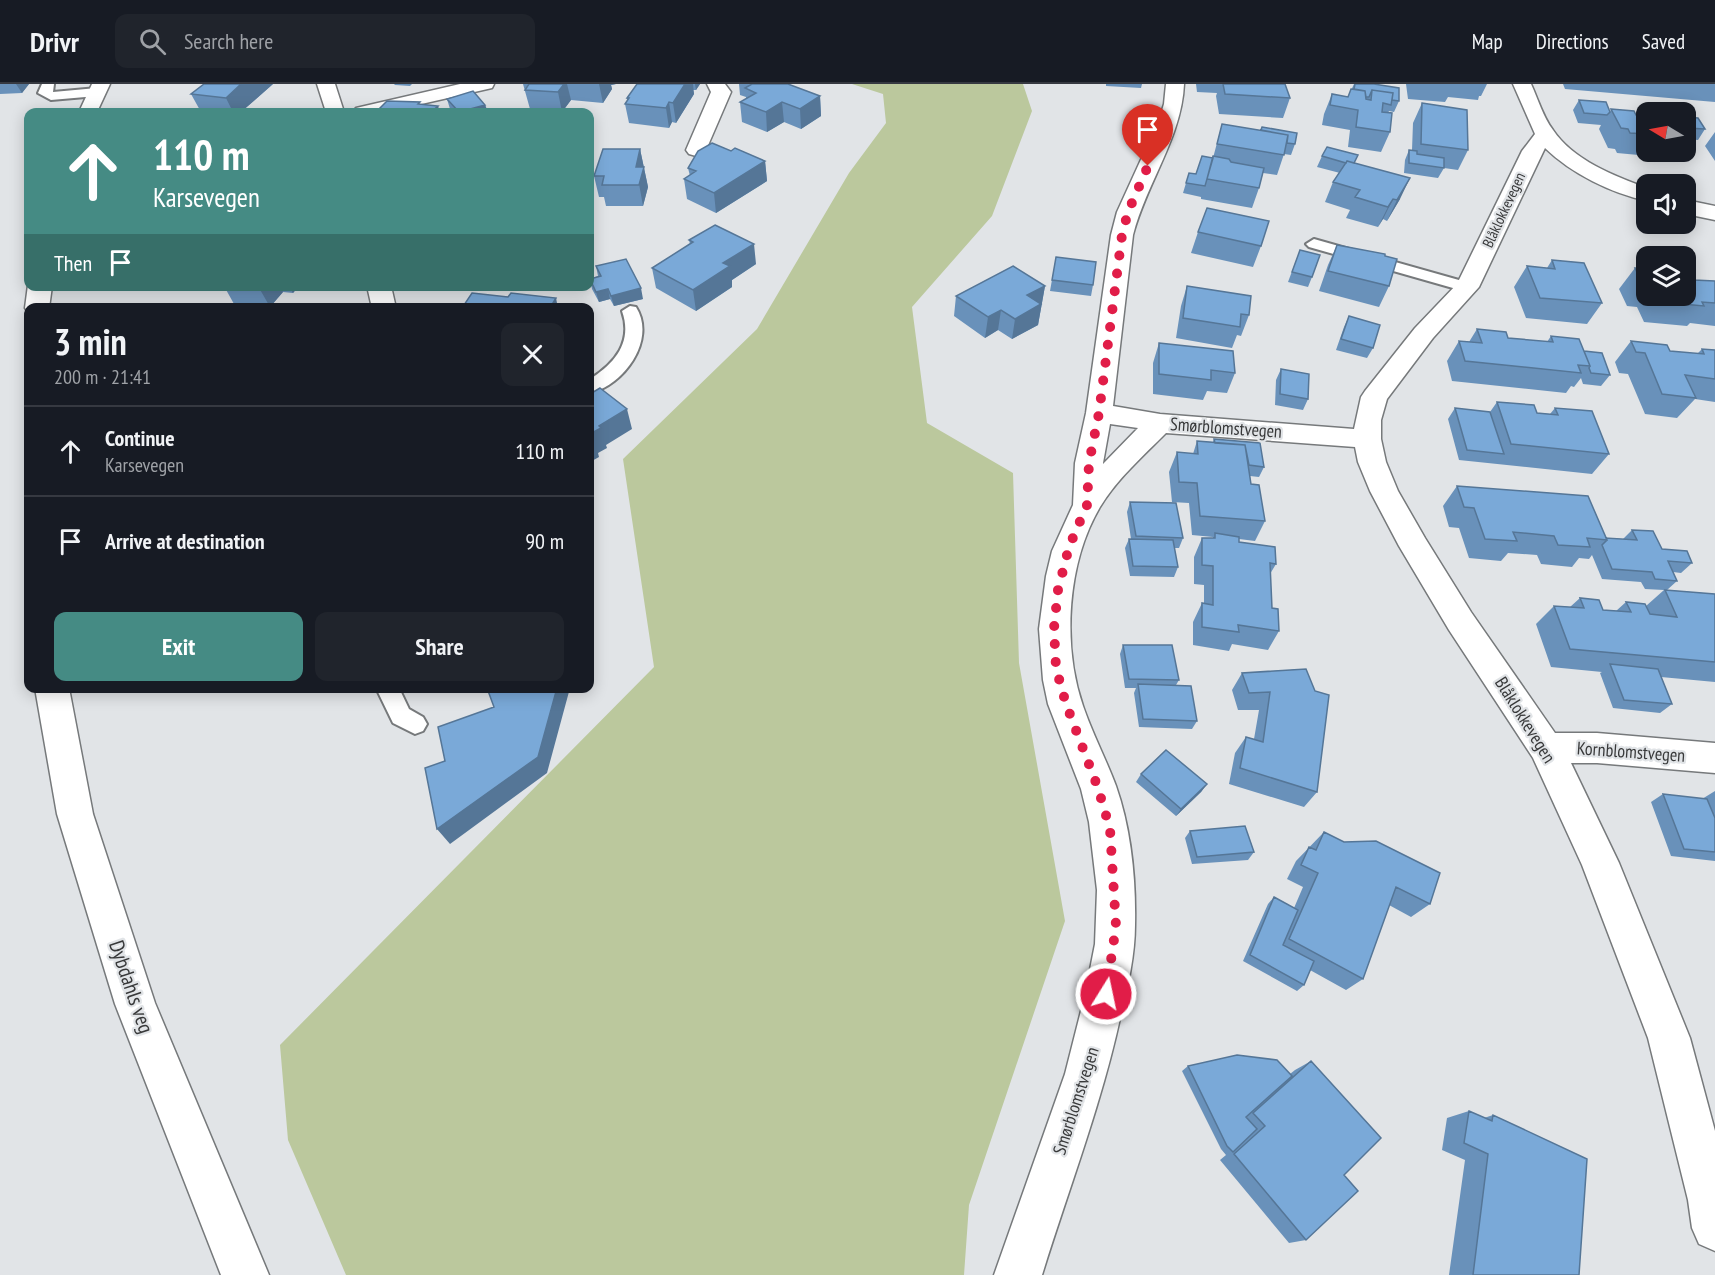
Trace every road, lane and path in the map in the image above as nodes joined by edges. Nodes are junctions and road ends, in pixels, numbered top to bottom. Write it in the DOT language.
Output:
graph roads {
  1 [pos="48,84"];
  2 [pos="326,84"];
  3 [pos="484,84"];
  4 [pos="716,84"];
  5 [pos="1175,84"];
  6 [pos="1522,84"];
  7 [pos="99,88"];
  8 [pos="90,108"];
  9 [pos="333,108"];
  10 [pos="380,108"];
  11 [pos="1545,135"];
  12 [pos="696,150"];
  13 [pos="1636,190"];
  14 [pos="1696,209"];
  15 [pos="1715,213"];
  16 [pos="1314,244"];
  17 [pos="1467,287"];
  18 [pos="630,311"];
  19 [pos="594,385"];
  20 [pos="1099,413"];
  21 [pos="1160,423"];
  22 [pos="1367,439"];
  23 [pos="1087,505"];
  24 [pos="53,693"];
  25 [pos="390,693"];
  26 [pos="415,724"];
  27 [pos="1546,748"];
  28 [pos="1715,758"];
  29 [pos="1715,1228"];
  30 [pos="245,1275"];
  31 [pos="1018,1275"];
  1 -- 7 [label="lane"];
  2 -- 9 [label="street"];
  3 -- 10 [label="street"];
  4 -- 12 [label="street"];
  5 -- 20 [label="street, Smørblomstvegen"];
  6 -- 11 [label="street"];
  7 -- 8 [label="street"];
  11 -- 13 [label="street"];
  11 -- 17 [label="street, Blåklokkevegen"];
  14 -- 15 [label="street"];
  16 -- 17 [label="lane"];
  17 -- 22 [label="street, Blåklokkevegen"];
  18 -- 19 [label="lane"];
  20 -- 21 [label="street"];
  20 -- 23 [label="street, Smørblomstvegen"];
  21 -- 22 [label="street, Smørblomstvegen"];
  21 -- 23 [label="street, Smørblomstvegen"];
  22 -- 27 [label="street, Blåklokkevegen"];
  23 -- 31 [label="street, Smørblomstvegen"];
  24 -- 30 [label="street, Dybdahls veg"];
  25 -- 26 [label="lane"];
  27 -- 28 [label="street, Kornblomstvegen"];
  27 -- 29 [label="street, Blåklokkevegen"];
}
